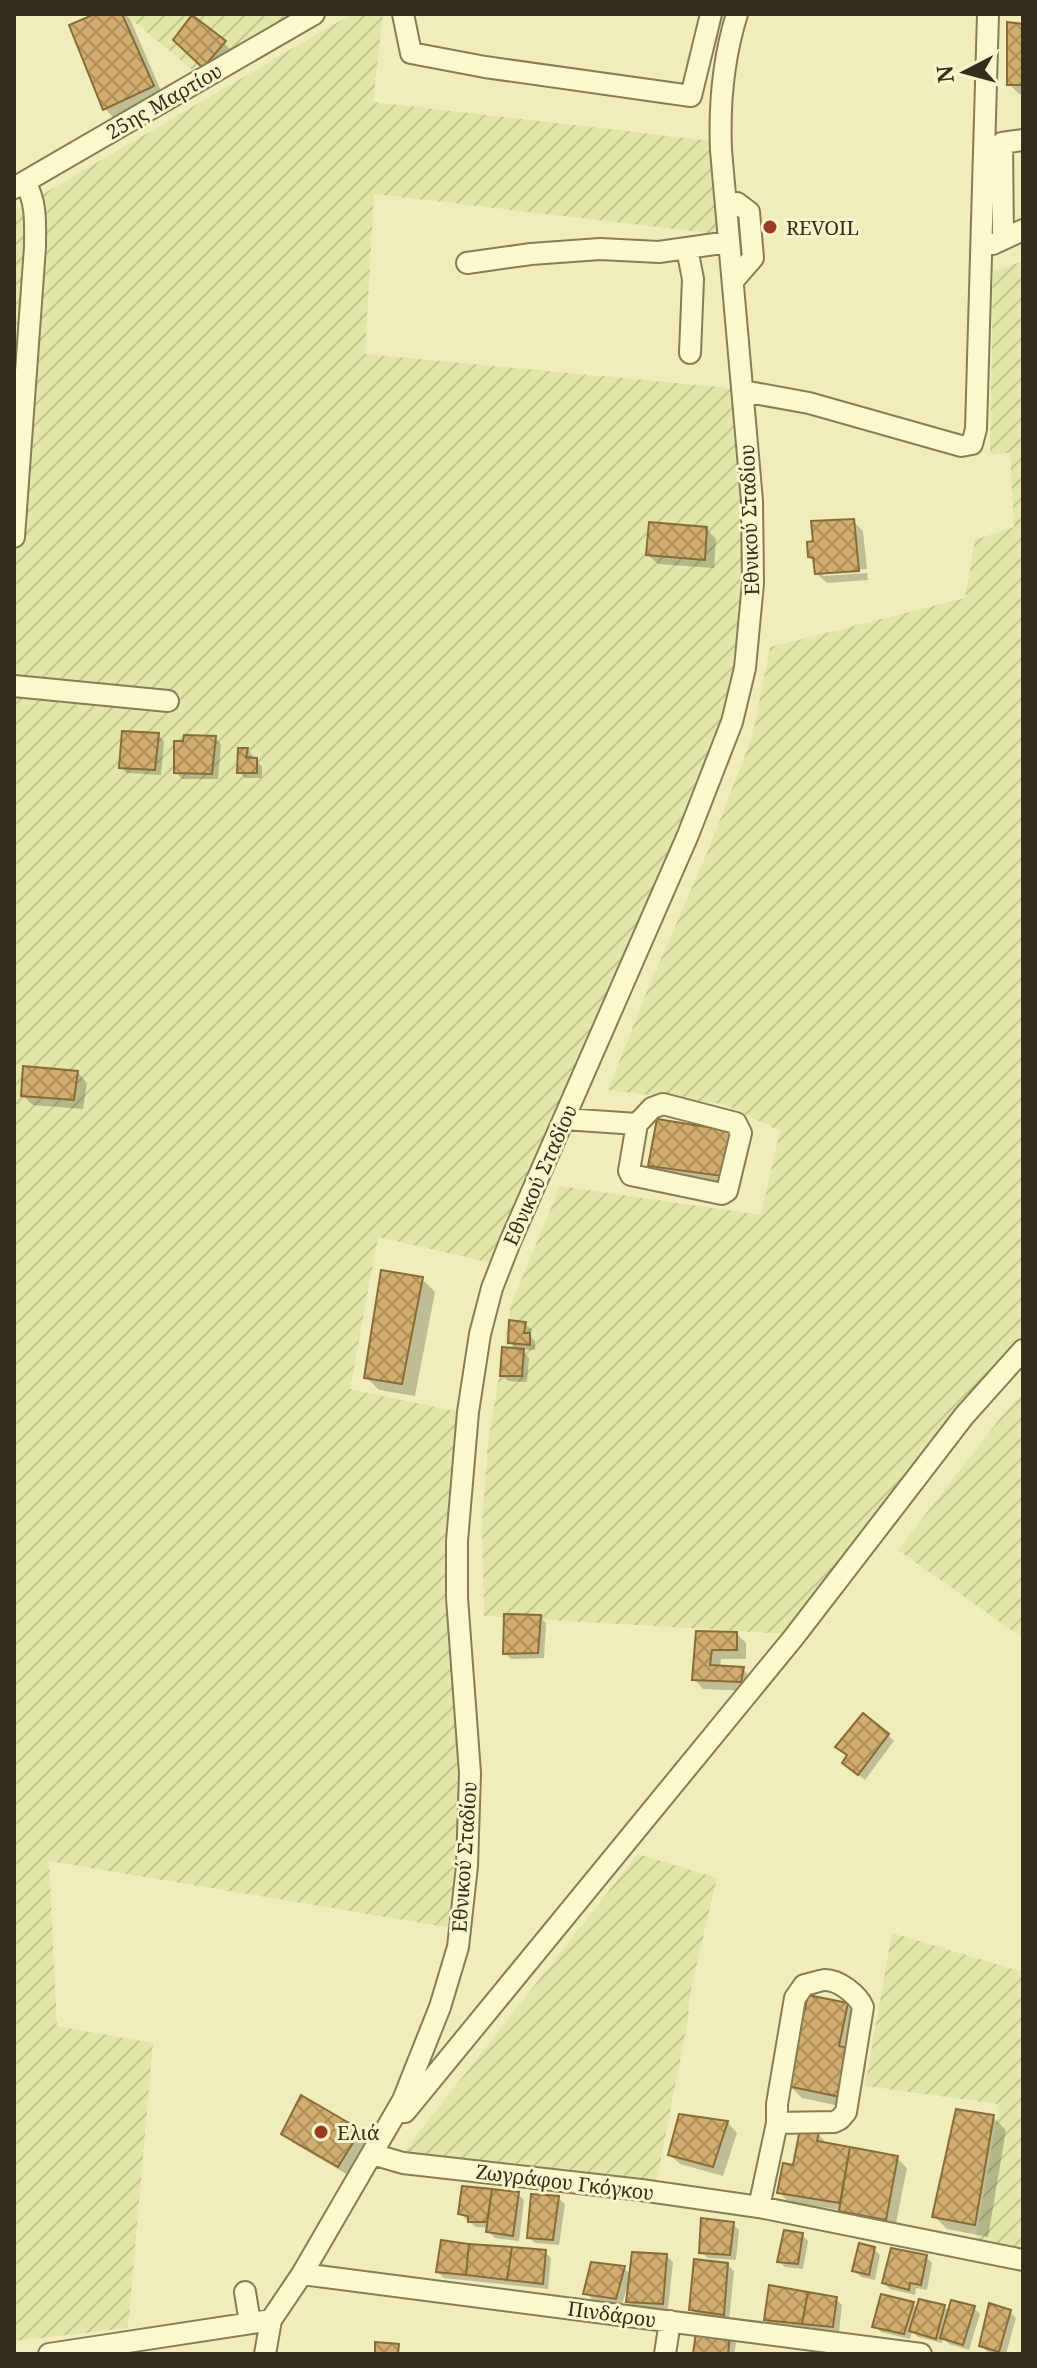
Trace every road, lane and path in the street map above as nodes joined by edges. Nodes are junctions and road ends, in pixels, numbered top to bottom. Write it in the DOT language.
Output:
graph roads {
  1 [pos="314,14"];
  2 [pos="403,14"];
  3 [pos="711,14"];
  4 [pos="737,14"];
  5 [pos="988,14"];
  6 [pos="1023,140"];
  7 [pos="20,185"];
  8 [pos="737,203"];
  9 [pos="1023,215"];
  10 [pos="1009,233"];
  11 [pos="729,242"];
  12 [pos="687,249"];
  13 [pos="980,252"];
  14 [pos="467,263"];
  15 [pos="733,281"];
  16 [pos="690,353"];
  17 [pos="743,391"];
  18 [pos="14,537"];
  19 [pos="14,686"];
  20 [pos="168,701"];
  21 [pos="564,1119"];
  22 [pos="637,1124"];
  23 [pos="1023,1350"];
  24 [pos="777,2123"];
  25 [pos="376,2148"];
  26 [pos="759,2207"];
  27 [pos="1023,2260"];
  28 [pos="302,2274"];
  29 [pos="245,2292"];
  30 [pos="271,2320"];
  31 [pos="670,2321"];
  32 [pos="250,2323"];
  33 [pos="49,2354"];
  34 [pos="265,2354"];
  35 [pos="665,2354"];
  36 [pos="921,2354"];
  1 -- 7 [label="street, 25ης Μαρτίου"];
  2 -- 3 [label="street"];
  4 -- 11 [label="street, Εθνικού Σταδίου"];
  5 -- 13 [label="street"];
  6 -- 10 [label="street"];
  7 -- 18 [label="street"];
  8 -- 15 [label="street"];
  9 -- 10 [label="street"];
  10 -- 13 [label="street"];
  11 -- 12 [label="street"];
  11 -- 15 [label="street, Εθνικού Σταδίου"];
  12 -- 14 [label="street"];
  12 -- 16 [label="street"];
  13 -- 17 [label="street"];
  15 -- 17 [label="street, Εθνικού Σταδίου"];
  17 -- 21 [label="street, Εθνικού Σταδίου"];
  19 -- 20 [label="street"];
  21 -- 22 [label="street"];
  21 -- 25 [label="street, Εθνικού Σταδίου"];
  22 -- 22 [label="street"];
  23 -- 25 [label="street"];
  24 -- 24 [label="street"];
  24 -- 26 [label="street"];
  25 -- 26 [label="street, Ζωγράφου Γκόγκου"];
  25 -- 28 [label="street, Εθνικού Σταδίου"];
  26 -- 27 [label="street, Ζωγράφου Γκόγκου"];
  28 -- 30 [label="street, Εθνικού Σταδίου"];
  28 -- 31 [label="street, Πινδάρου"];
  29 -- 32 [label="street"];
  30 -- 32 [label="street"];
  30 -- 34 [label="street"];
  31 -- 35 [label="street"];
  31 -- 36 [label="street, Πινδάρου"];
  32 -- 33 [label="street"];
}
